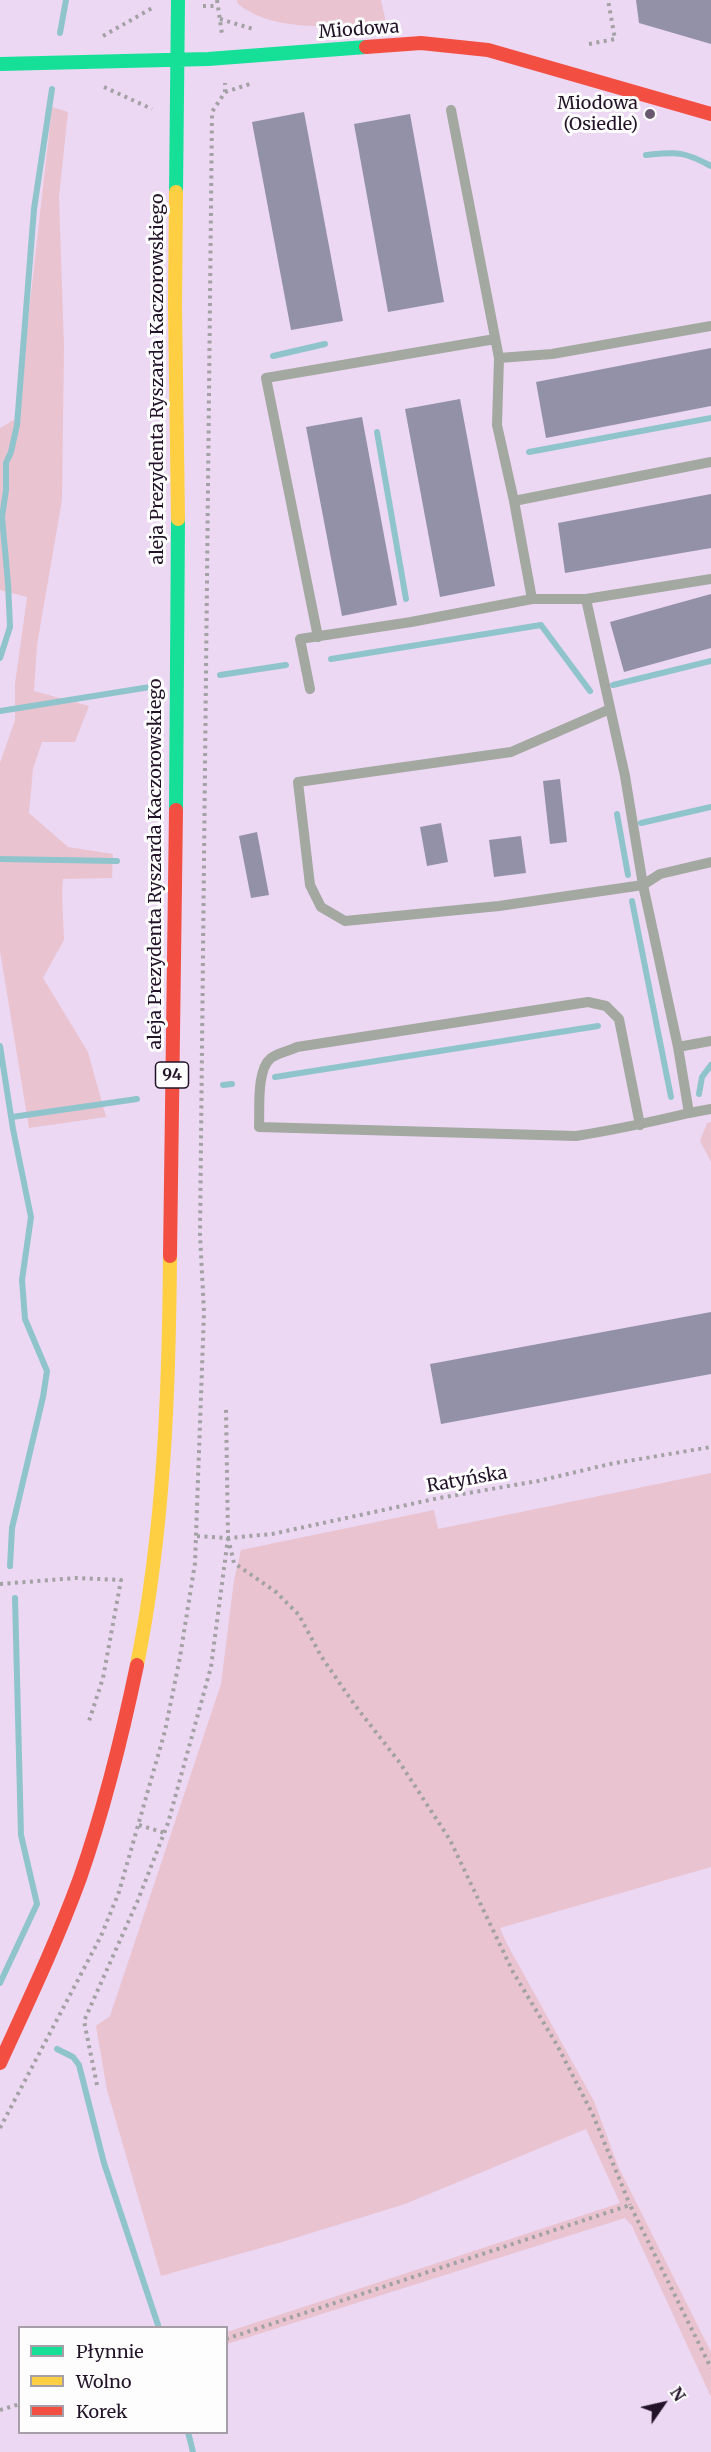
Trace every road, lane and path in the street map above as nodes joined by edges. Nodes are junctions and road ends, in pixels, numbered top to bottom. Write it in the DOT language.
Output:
graph roads {
  1 [pos="178,0"];
  2 [pos="217,0"];
  3 [pos="608,0"];
  4 [pos="161,5"];
  5 [pos="217,6"];
  6 [pos="93,41"];
  7 [pos="589,44"];
  8 [pos="177,60"];
  9 [pos="0,64"];
  10 [pos="97,84"];
  11 [pos="451,110"];
  12 [pos="159,112"];
  13 [pos="711,114"];
  14 [pos="711,326"];
  15 [pos="495,339"];
  16 [pos="499,358"];
  17 [pos="711,462"];
  18 [pos="514,501"];
  19 [pos="711,579"];
  20 [pos="532,599"];
  21 [pos="586,599"];
  22 [pos="318,637"];
  23 [pos="310,689"];
  24 [pos="610,708"];
  25 [pos="711,862"];
  26 [pos="643,885"];
  27 [pos="711,1041"];
  28 [pos="678,1047"];
  29 [pos="711,1109"];
  30 [pos="689,1113"];
  31 [pos="639,1125"];
  32 [pos="226,1409"];
  33 [pos="711,1447"];
  34 [pos="197,1536"];
  35 [pos="228,1538"];
  36 [pos="0,1584"];
  37 [pos="89,1721"];
  38 [pos="139,1826"];
  39 [pos="165,1833"];
  40 [pos="0,2062"];
  41 [pos="97,2085"];
  42 [pos="630,2205"];
  43 [pos="228,2337"];
  44 [pos="711,2368"];
  45 [pos="18,2405"];
  46 [pos="0,2410"];
  1 -- 8 [label="main road, aleja Prezydenta Ryszarda Kaczorowskiego / 94"];
  2 -- 5 [label="path"];
  3 -- 7 [label="path"];
  4 -- 6 [label="path"];
  8 -- 9 [label="main road, Miodowa"];
  8 -- 13 [label="main road, Miodowa"];
  8 -- 40 [label="main road, aleja Prezydenta Ryszarda Kaczorowskiego / 94"];
  10 -- 12 [label="path"];
  11 -- 15 [label="lane"];
  14 -- 16 [label="lane"];
  15 -- 16 [label="lane"];
  15 -- 22 [label="lane"];
  16 -- 18 [label="lane"];
  17 -- 18 [label="lane"];
  18 -- 20 [label="lane"];
  19 -- 21 [label="lane"];
  20 -- 21 [label="lane"];
  20 -- 22 [label="lane"];
  21 -- 24 [label="lane"];
  22 -- 23 [label="lane"];
  24 -- 26 [label="lane"];
  24 -- 26 [label="lane"];
  25 -- 26 [label="lane"];
  26 -- 28 [label="lane"];
  27 -- 28 [label="lane"];
  28 -- 30 [label="lane"];
  29 -- 30 [label="lane"];
  30 -- 31 [label="lane"];
  31 -- 31 [label="lane"];
  32 -- 35 [label="path"];
  33 -- 35 [label="path, Ratyńska"];
  34 -- 35 [label="path, Ratyńska"];
  35 -- 39 [label="path"];
  35 -- 42 [label="path"];
  36 -- 37 [label="path"];
  38 -- 39 [label="path"];
  39 -- 41 [label="path"];
  42 -- 43 [label="path"];
  42 -- 44 [label="path"];
  45 -- 46 [label="path"];
}
